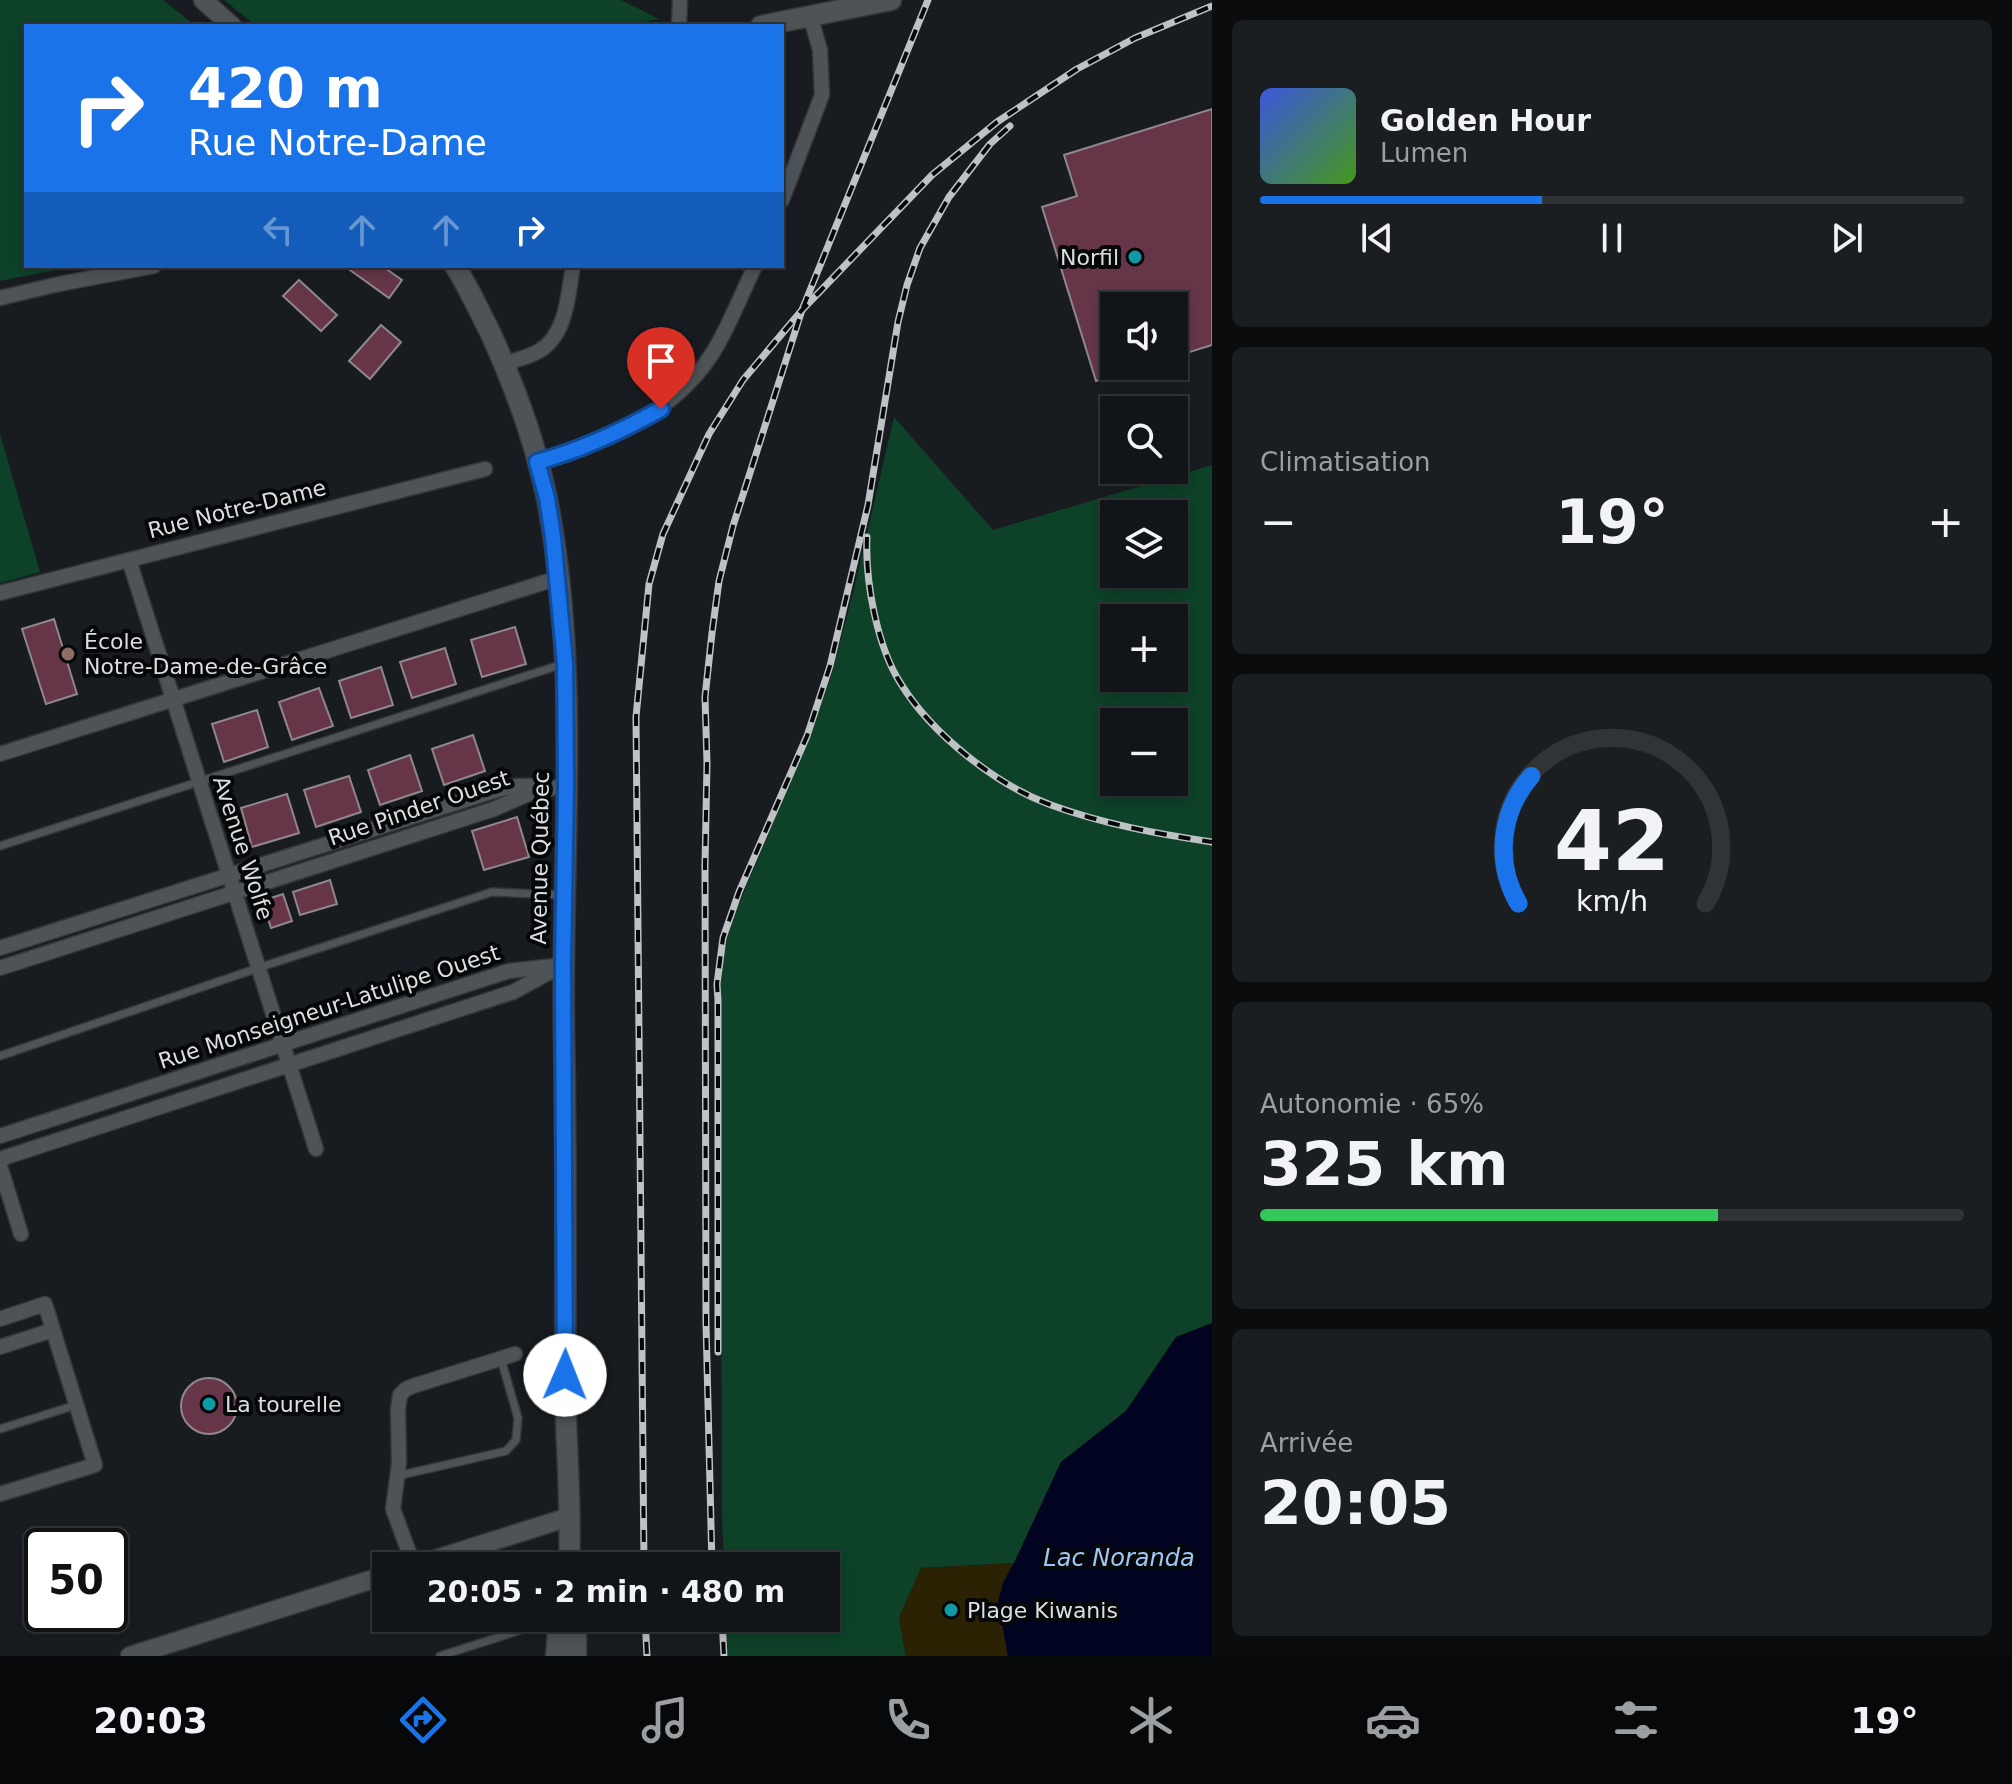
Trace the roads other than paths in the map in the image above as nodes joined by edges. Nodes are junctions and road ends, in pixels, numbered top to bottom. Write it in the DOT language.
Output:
graph roads {
  1 [pos="203,0"];
  2 [pos="680,0"];
  3 [pos="891,0"];
  4 [pos="810,15"];
  5 [pos="230,24"];
  6 [pos="679,24"];
  7 [pos="770,24"];
  8 [pos="784,195"];
  9 [pos="144,268"];
  10 [pos="456,268"];
  11 [pos="573,268"];
  12 [pos="754,268"];
  13 [pos="0,298"];
  14 [pos="504,364"];
  15 [pos="537,462"];
  16 [pos="485,469"];
  17 [pos="129,560"];
  18 [pos="558,578"];
  19 [pos="0,593"];
  20 [pos="565,663"];
  21 [pos="173,699"];
  22 [pos="0,754"];
  23 [pos="199,780"];
  24 [pos="566,785"];
  25 [pos="0,846"];
  26 [pos="229,875"];
  27 [pos="234,891"];
  28 [pos="564,895"];
  29 [pos="0,948"];
  30 [pos="563,965"];
  31 [pos="0,968"];
  32 [pos="258,968"];
  33 [pos="284,1045"];
  34 [pos="0,1056"];
  35 [pos="290,1064"];
  36 [pos="0,1136"];
  37 [pos="316,1149"];
  38 [pos="0,1159"];
  39 [pos="0,1166"];
  40 [pos="21,1234"];
  41 [pos="0,1319"];
  42 [pos="53,1330"];
  43 [pos="0,1347"];
  44 [pos="508,1357"];
  45 [pos="76,1405"];
  46 [pos="0,1429"];
  47 [pos="397,1476"];
  48 [pos="0,1494"];
  49 [pos="569,1517"];
  50 [pos="409,1552"];
  51 [pos="458,1552"];
  52 [pos="569,1552"];
  53 [pos="372,1580"];
  54 [pos="515,1632"];
  55 [pos="558,1632"];
  56 [pos="576,1632"];
  57 [pos="153,1652"];
  58 [pos="130,1656"];
  59 [pos="440,1656"];
  60 [pos="556,1656"];
  61 [pos="576,1656"];
  1 -- 5 [label="street"];
  2 -- 6 [label="street"];
  3 -- 4 [label="main road"];
  4 -- 7 [label="main road"];
  4 -- 8 [label="street"];
  9 -- 13 [label="street"];
  10 -- 14 [label="main road, Avenue Québec"];
  11 -- 14 [label="street"];
  12 -- 15 [label="street"];
  14 -- 15 [label="main road, Avenue Québec"];
  15 -- 18 [label="main road, Avenue Québec"];
  16 -- 17 [label="street, Rue Notre-Dame"];
  17 -- 19 [label="street, Rue Notre-Dame"];
  17 -- 21 [label="street, Avenue Wolfe"];
  18 -- 20 [label="main road, Avenue Québec"];
  18 -- 21 [label="street"];
  20 -- 23 [label="lane"];
  20 -- 24 [label="main road, Avenue Québec"];
  21 -- 22 [label="street"];
  21 -- 23 [label="street, Avenue Wolfe"];
  23 -- 25 [label="lane"];
  23 -- 26 [label="street, Avenue Wolfe"];
  24 -- 26 [label="street, Rue Pinder Ouest"];
  24 -- 27 [label="street, Rue Pinder Ouest"];
  24 -- 28 [label="main road, Avenue Québec"];
  26 -- 27 [label="street, Avenue Wolfe"];
  26 -- 29 [label="street, Rue Pinder Ouest"];
  27 -- 31 [label="street, Rue Pinder Ouest"];
  27 -- 32 [label="street, Avenue Wolfe"];
  28 -- 30 [label="main road, Avenue Québec"];
  28 -- 32 [label="lane"];
  30 -- 33 [label="street, Rue Monseigneur-Latulipe Ouest"];
  30 -- 35 [label="street, Rue Monseigneur-Latulipe Ouest"];
  30 -- 49 [label="main road, Avenue Québec"];
  32 -- 33 [label="street, Avenue Wolfe"];
  32 -- 34 [label="lane"];
  33 -- 35 [label="street, Avenue Wolfe"];
  33 -- 36 [label="street, Rue Monseigneur-Latulipe Ouest"];
  35 -- 37 [label="street, Avenue Wolfe"];
  35 -- 38 [label="street, Rue Monseigneur-Latulipe Ouest"];
  39 -- 40 [label="street"];
  41 -- 42 [label="street"];
  42 -- 43 [label="street"];
  42 -- 45 [label="street"];
  44 -- 47 [label="street"];
  44 -- 47 [label="lane"];
  45 -- 46 [label="lane"];
  45 -- 48 [label="street"];
  47 -- 50 [label="street"];
  49 -- 51 [label="street"];
  49 -- 52 [label="main road, Avenue Québec"];
  53 -- 57 [label="street"];
  54 -- 59 [label="lane"];
  55 -- 60 [label="main road"];
  56 -- 61 [label="main road"];
  57 -- 58 [label="street"];
}
